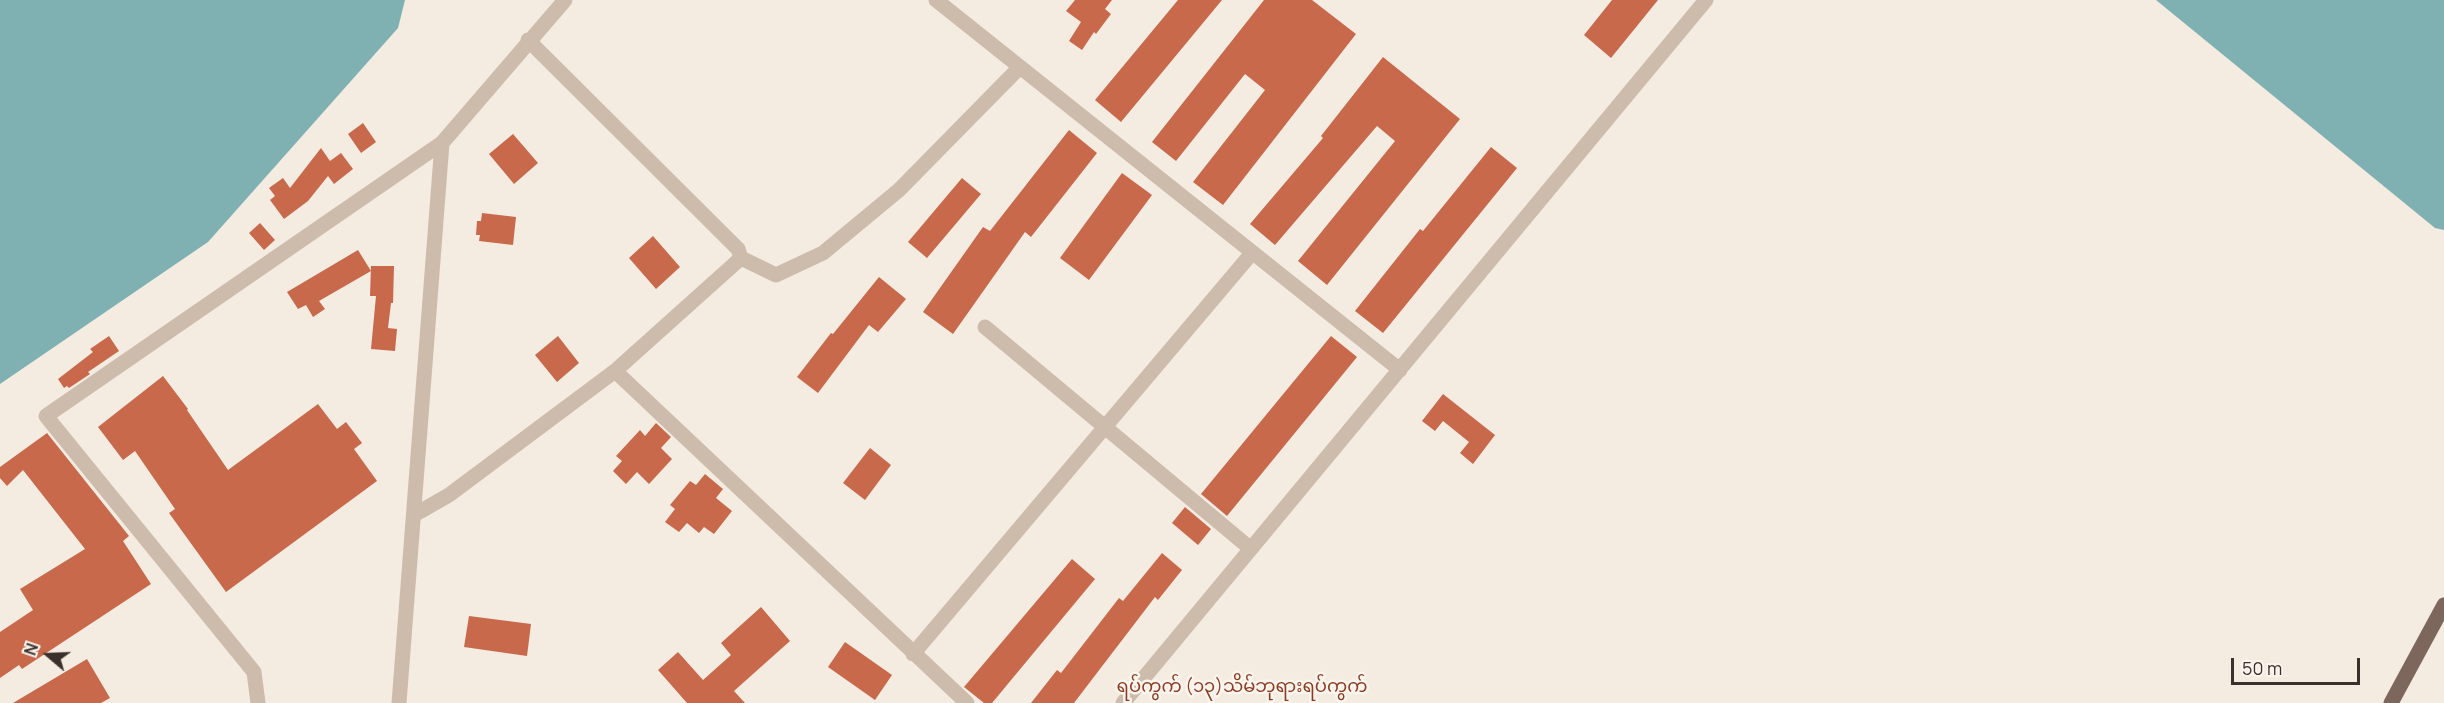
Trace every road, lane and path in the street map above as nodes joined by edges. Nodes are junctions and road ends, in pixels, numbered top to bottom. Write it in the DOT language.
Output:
graph roads {
  1 [pos="565,0"];
  2 [pos="936,0"];
  3 [pos="1706,0"];
  4 [pos="528,40"];
  5 [pos="1020,67"];
  6 [pos="442,143"];
  7 [pos="1252,253"];
  8 [pos="741,258"];
  9 [pos="985,327"];
  10 [pos="1400,370"];
  11 [pos="615,371"];
  12 [pos="1105,428"];
  13 [pos="414,515"];
  14 [pos="1251,549"];
  15 [pos="2444,605"];
  16 [pos="913,654"];
  17 [pos="258,703"];
  18 [pos="399,703"];
  19 [pos="967,703"];
  20 [pos="1123,703"];
  21 [pos="2391,703"];
  1 -- 4 [label="street"];
  2 -- 5 [label="street"];
  3 -- 10 [label="street"];
  4 -- 6 [label="street"];
  4 -- 8 [label="street"];
  5 -- 7 [label="street"];
  5 -- 8 [label="street"];
  6 -- 13 [label="street"];
  6 -- 17 [label="street"];
  7 -- 10 [label="street"];
  7 -- 12 [label="street"];
  8 -- 11 [label="street"];
  9 -- 12 [label="street"];
  10 -- 14 [label="street"];
  11 -- 13 [label="street"];
  11 -- 16 [label="street"];
  12 -- 14 [label="street"];
  12 -- 16 [label="street"];
  13 -- 18 [label="street"];
  14 -- 20 [label="street"];
  15 -- 21 [label="main road"];
  16 -- 19 [label="street"];
}
